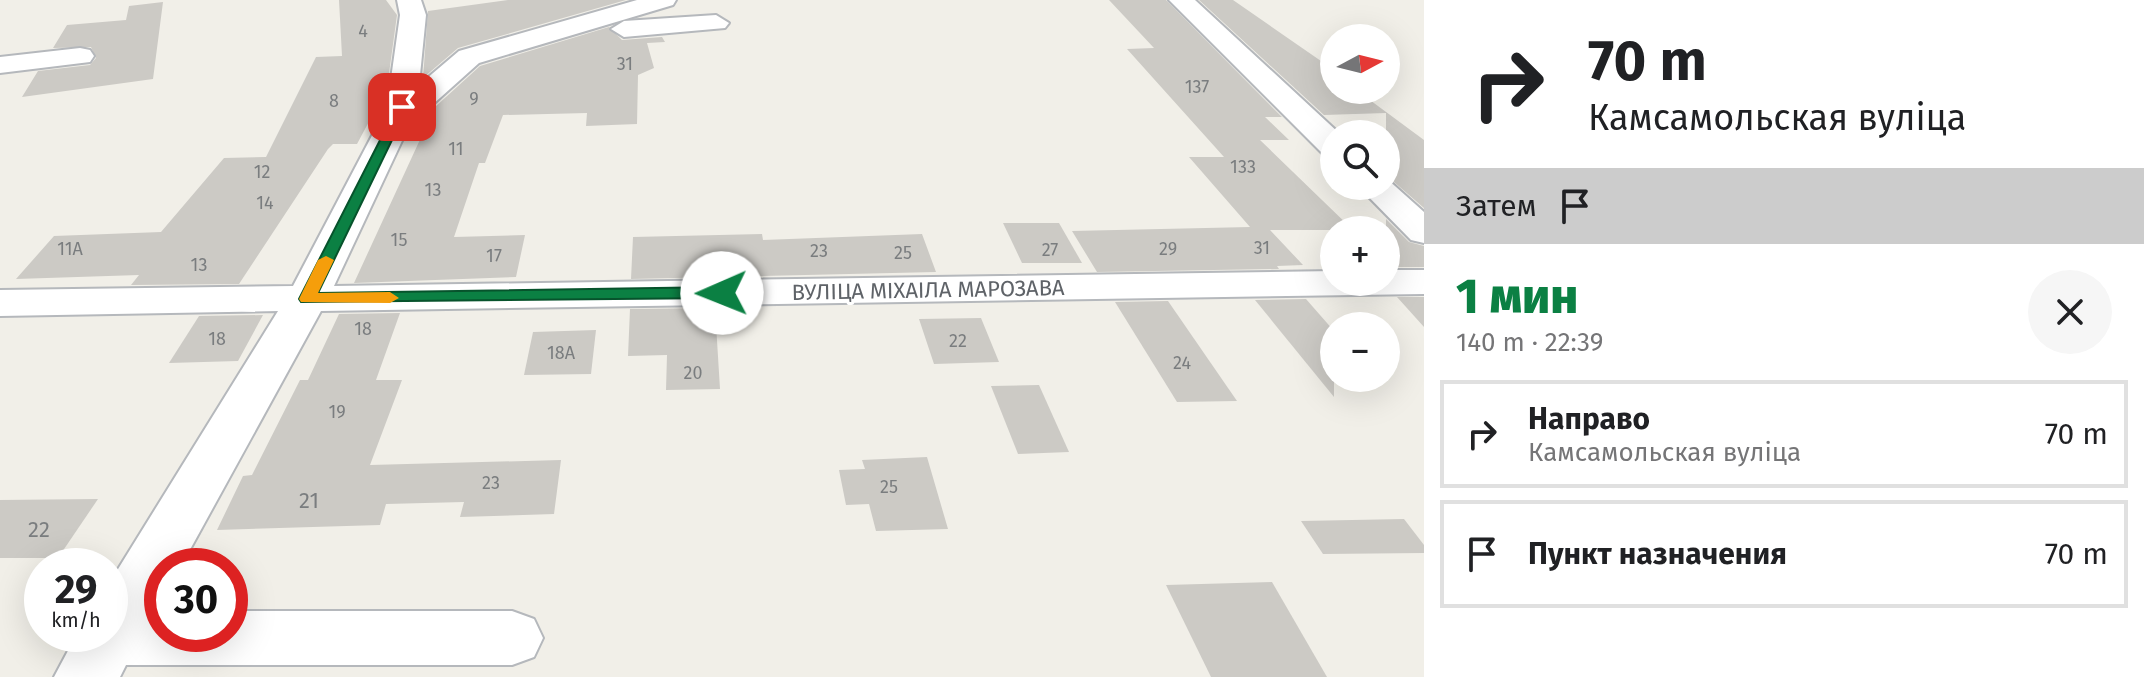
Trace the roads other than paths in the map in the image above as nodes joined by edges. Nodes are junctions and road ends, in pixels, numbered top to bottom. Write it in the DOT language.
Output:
graph roads {
  1 [pos="409,0"];
  2 [pos="664,0"];
  3 [pos="1181,0"];
  4 [pos="716,23"];
  5 [pos="549,33"];
  6 [pos="80,56"];
  7 [pos="0,65"];
  8 [pos="402,107"];
  9 [pos="1320,133"];
  10 [pos="1391,200"];
  11 [pos="1424,232"];
  12 [pos="1424,282"];
  13 [pos="307,299"];
  14 [pos="0,303"];
  15 [pos="512,638"];
  16 [pos="98,657"];
  1 -- 8 [label="street"];
  2 -- 5 [label="street"];
  3 -- 9 [label="street"];
  4 -- 5 [label="street"];
  5 -- 8 [label="street"];
  6 -- 7 [label="street"];
  8 -- 13 [label="street"];
  10 -- 11 [label="street"];
  12 -- 13 [label="street, ВУЛІЦА МІХАІЛА МАРОЗАВА"];
  13 -- 14 [label="street, ВУЛІЦА МІХАІЛА МАРОЗАВА"];
  13 -- 16 [label="street"];
  15 -- 16 [label="street"];
}
